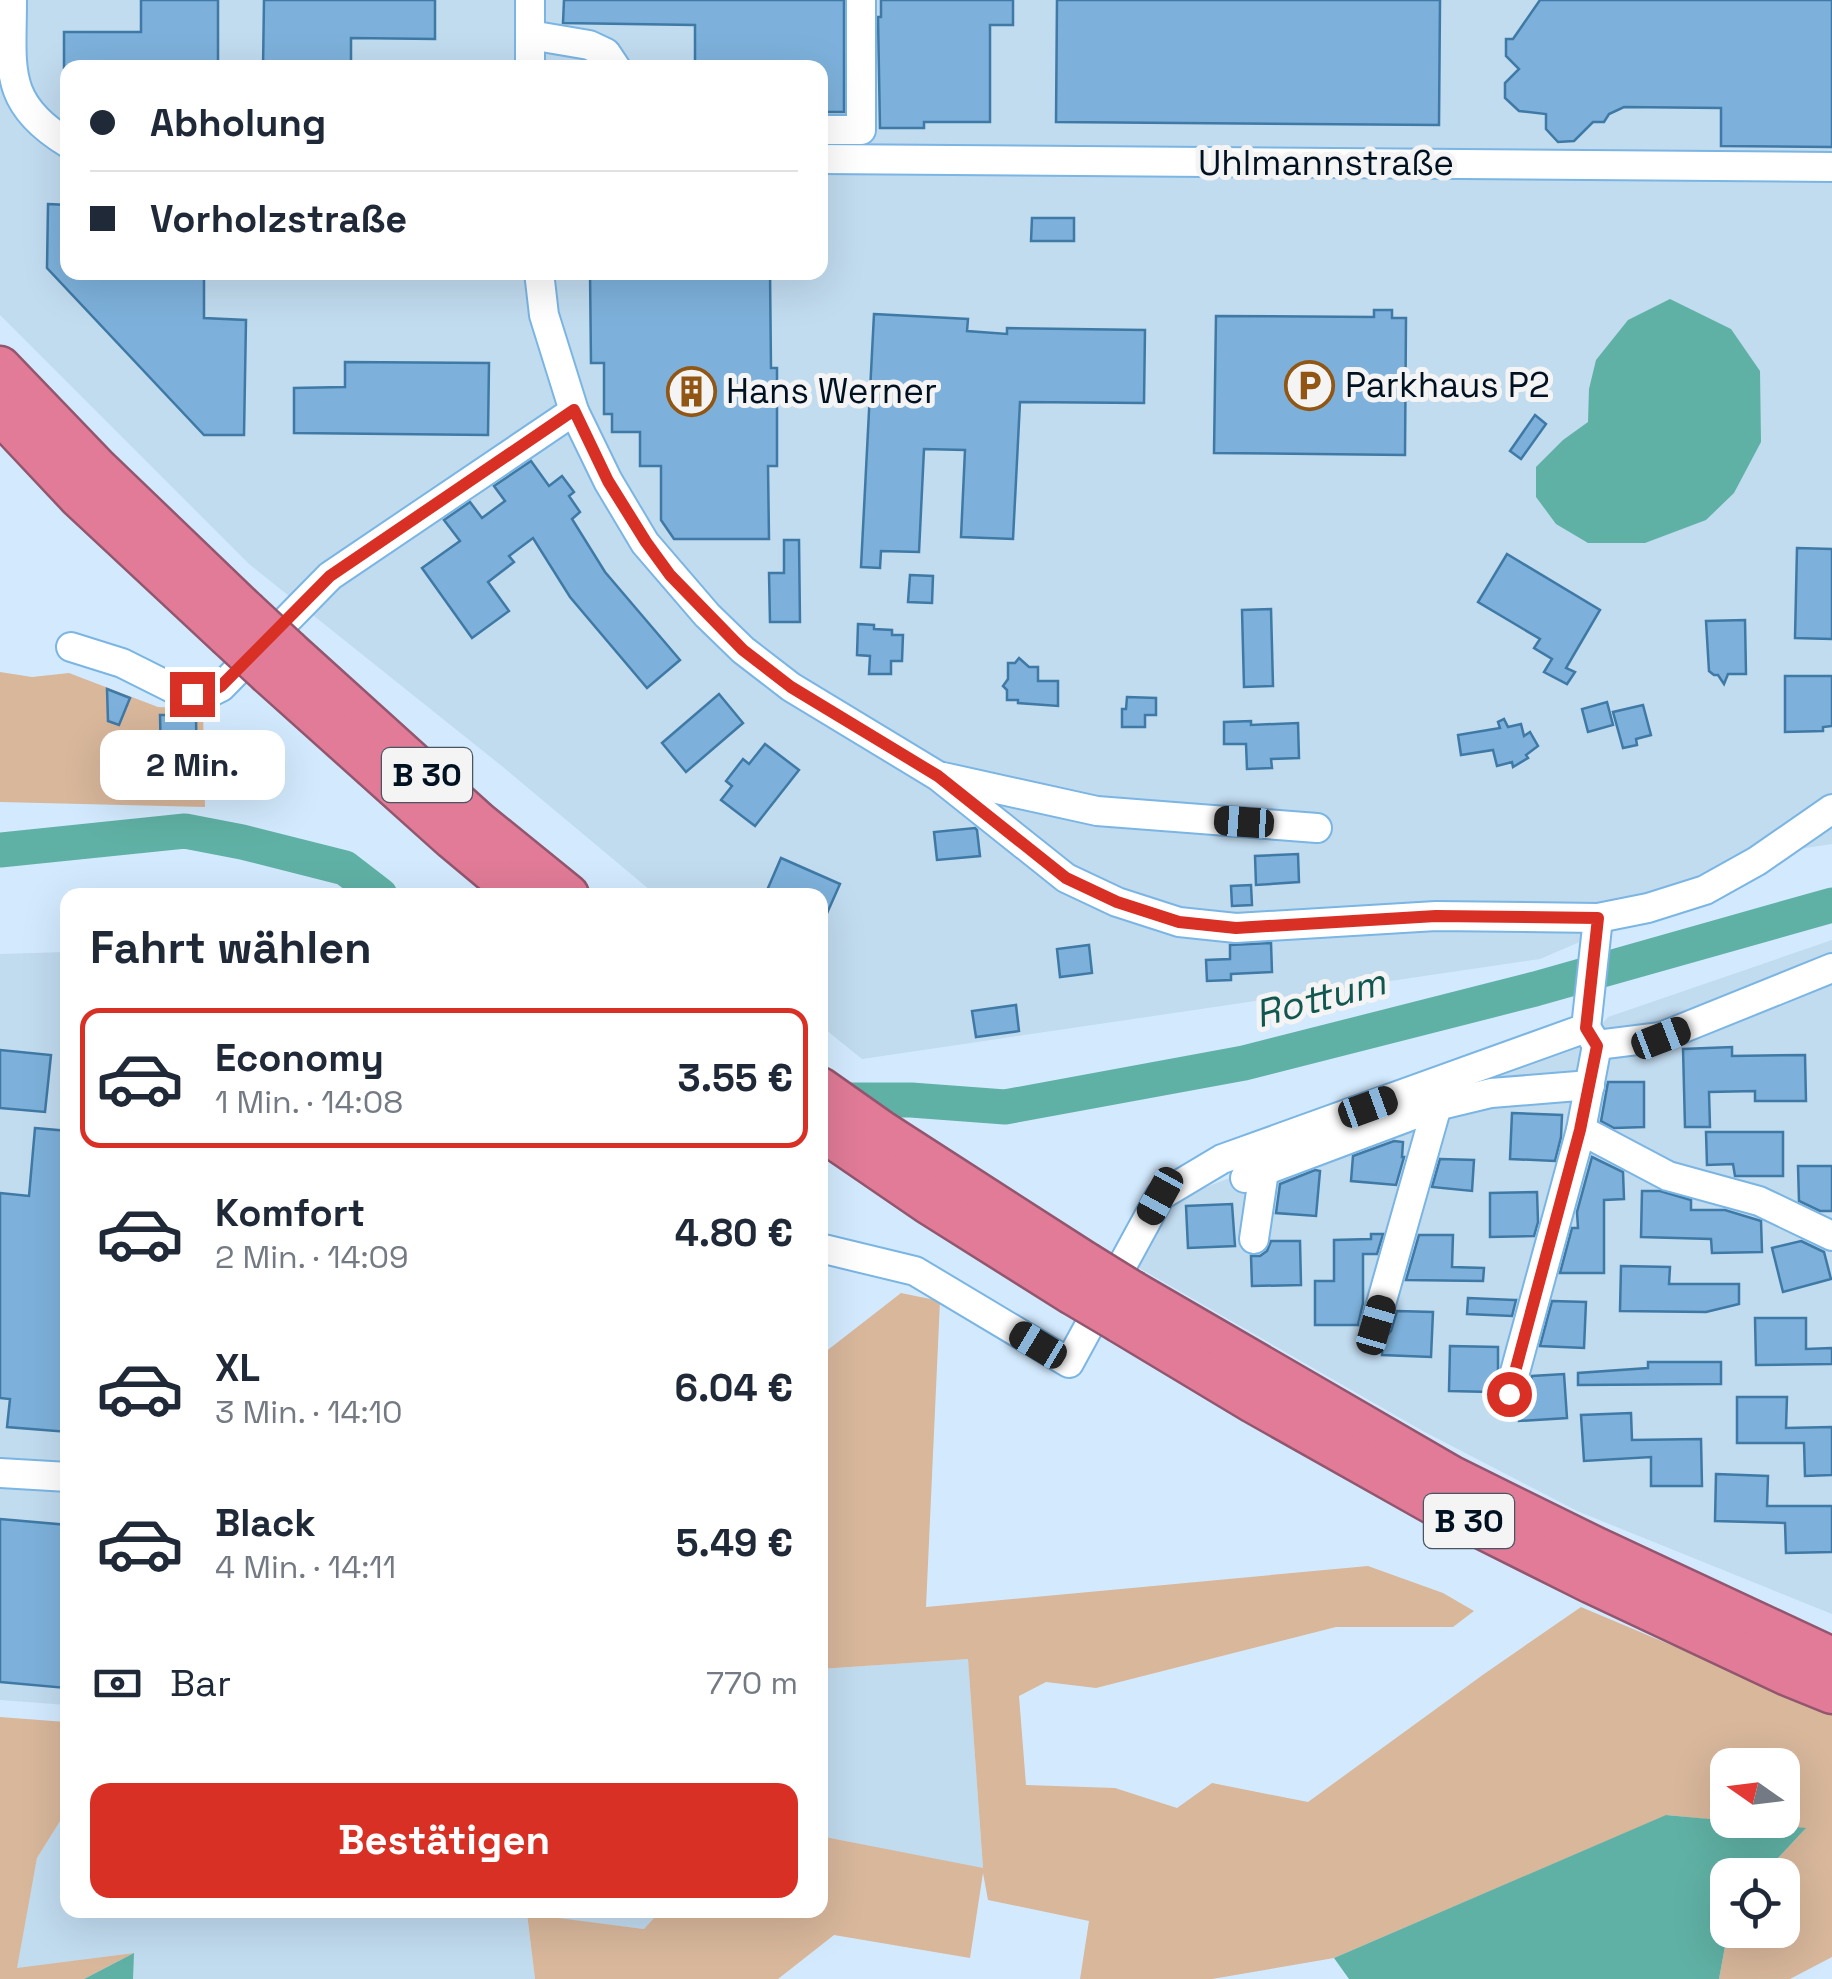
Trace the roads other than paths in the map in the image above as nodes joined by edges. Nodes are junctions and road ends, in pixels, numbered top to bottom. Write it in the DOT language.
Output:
graph roads {
  1 [pos="12,0"];
  2 [pos="530,0"];
  3 [pos="862,0"];
  4 [pos="530,35"];
  5 [pos="530,60"];
  6 [pos="611,60"];
  7 [pos="828,130"];
  8 [pos="60,138"];
  9 [pos="828,159"];
  10 [pos="1832,167"];
  11 [pos="540,280"];
  12 [pos="0,366"];
  13 [pos="574,410"];
  14 [pos="0,413"];
  15 [pos="237,623"];
  16 [pos="71,647"];
  17 [pos="279,663"];
  18 [pos="938,776"];
  19 [pos="1832,809"];
  20 [pos="1317,828"];
  21 [pos="512,888"];
  22 [pos="559,888"];
  23 [pos="1596,931"];
  24 [pos="1832,968"];
  25 [pos="1591,1025"];
  26 [pos="1590,1085"];
  27 [pos="828,1094"];
  28 [pos="1437,1106"];
  29 [pos="1580,1130"];
  30 [pos="828,1135"];
  31 [pos="1832,1236"];
  32 [pos="1254,1239"];
  33 [pos="828,1250"];
  34 [pos="1079,1278"];
  35 [pos="1126,1307"];
  36 [pos="1376,1325"];
  37 [pos="1509,1394"];
  38 [pos="0,1473"];
  39 [pos="60,1477"];
  40 [pos="1832,1658"];
  41 [pos="1832,1694"];
  1 -- 8 [label="street"];
  2 -- 4 [label="street"];
  3 -- 7 [label="street"];
  4 -- 5 [label="street"];
  4 -- 6 [label="street"];
  9 -- 10 [label="street, Uhlmannstraße"];
  11 -- 13 [label="street"];
  12 -- 15 [label="highway, B 30"];
  13 -- 16 [label="street"];
  13 -- 18 [label="street"];
  14 -- 15 [label="highway, B 30"];
  15 -- 17 [label="highway, B 30, bridge"];
  17 -- 21 [label="highway, B 30"];
  17 -- 22 [label="highway, B 30"];
  18 -- 20 [label="street"];
  18 -- 23 [label="street"];
  19 -- 23 [label="street"];
  23 -- 25 [label="street"];
  24 -- 25 [label="street"];
  25 -- 26 [label="street"];
  25 -- 33 [label="street"];
  26 -- 28 [label="street"];
  26 -- 29 [label="street"];
  27 -- 34 [label="highway, B 30"];
  28 -- 32 [label="street"];
  28 -- 36 [label="street"];
  29 -- 31 [label="street"];
  29 -- 37 [label="street"];
  30 -- 34 [label="highway, B 30"];
  34 -- 35 [label="highway, B 30, bridge"];
  35 -- 40 [label="highway, B 30"];
  35 -- 41 [label="highway, B 30"];
  38 -- 39 [label="street"];
}
